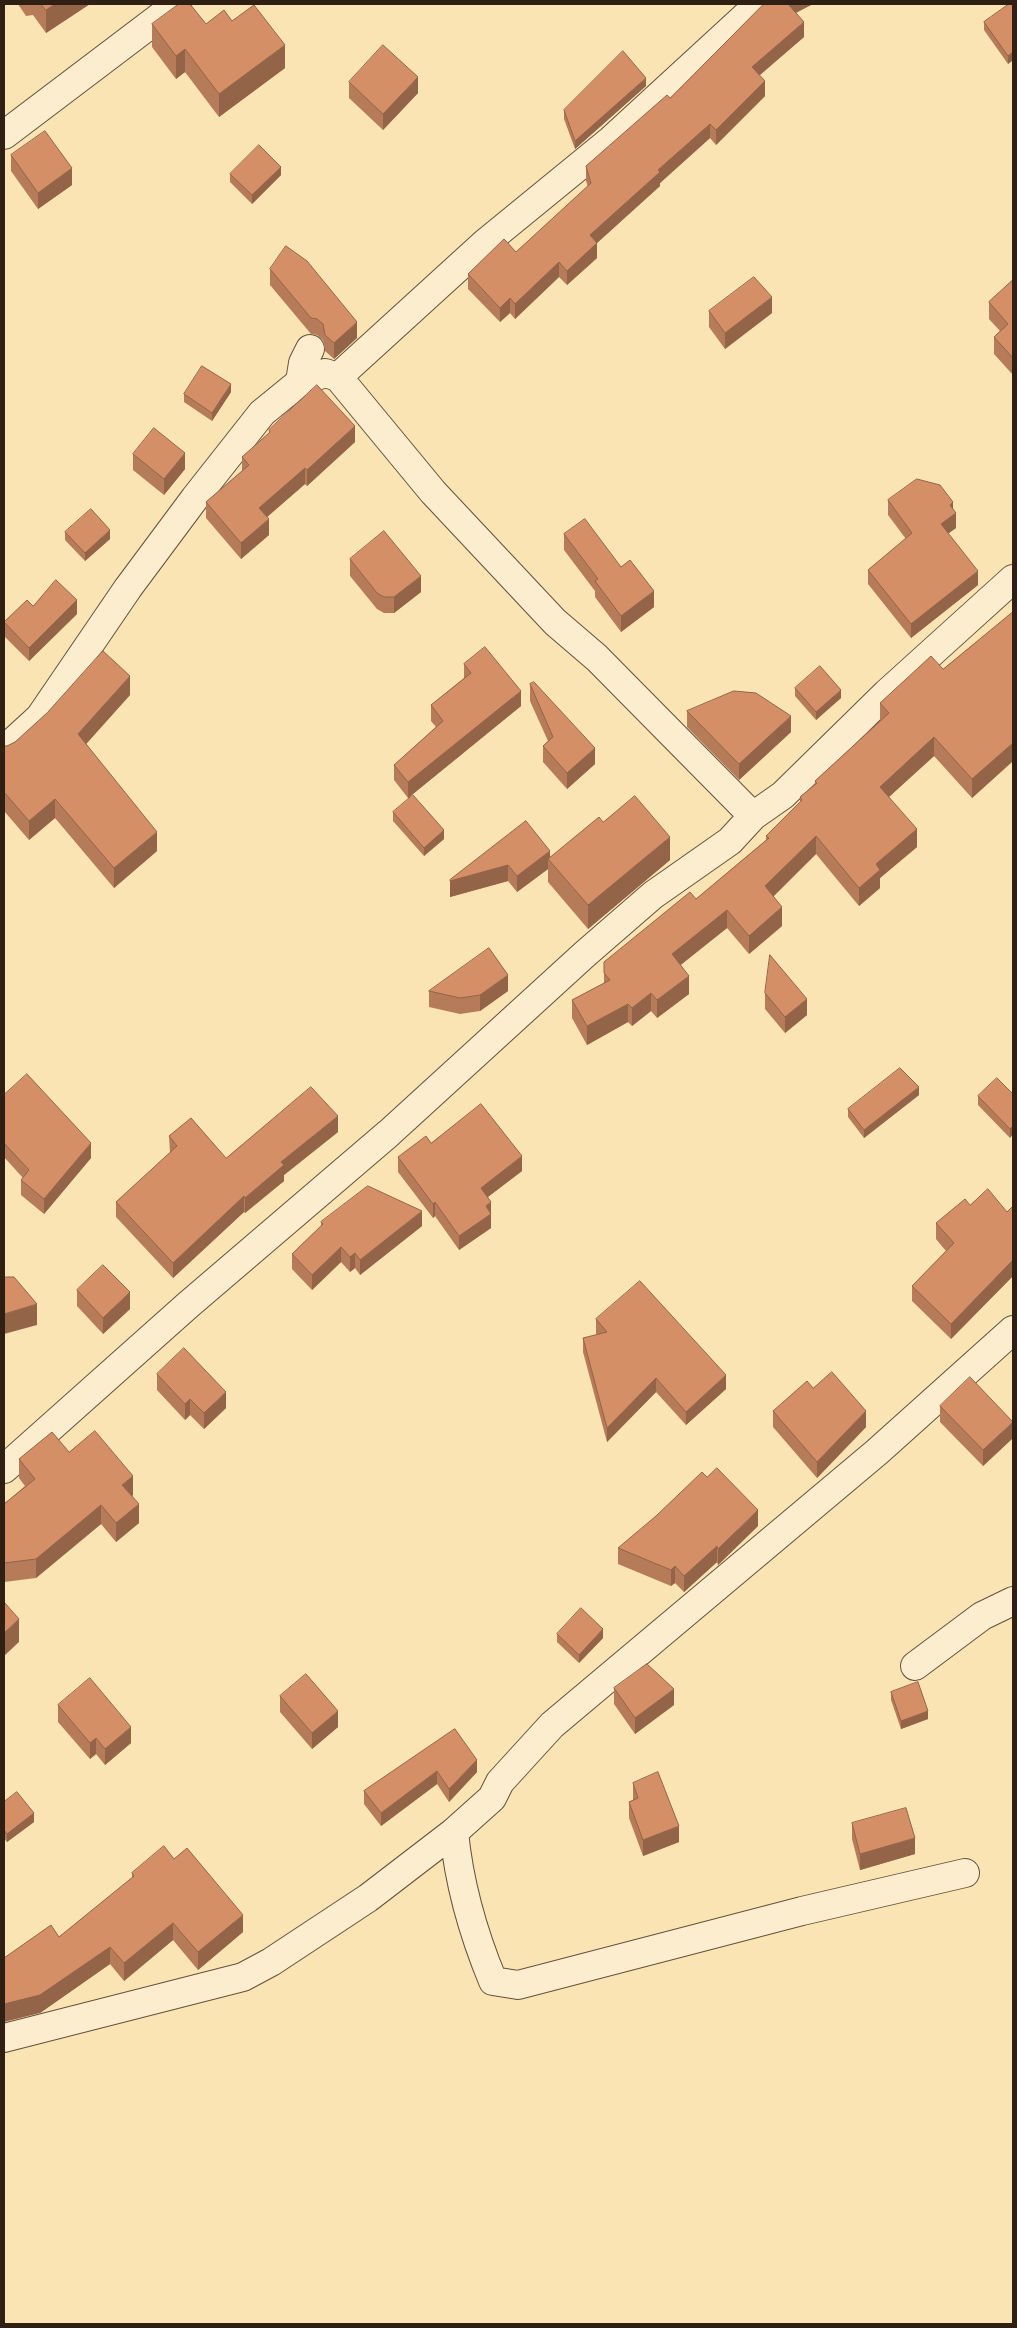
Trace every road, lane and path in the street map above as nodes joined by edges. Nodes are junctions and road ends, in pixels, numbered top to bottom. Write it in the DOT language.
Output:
graph roads {
  1 [pos="177,4"];
  2 [pos="759,4"];
  3 [pos="4,135"];
  4 [pos="310,349"];
  5 [pos="338,376"];
  6 [pos="300,382"];
  7 [pos="1013,580"];
  8 [pos="4,750"];
  9 [pos="753,816"];
  10 [pos="1013,1330"];
  11 [pos="4,1469"];
  12 [pos="1013,1601"];
  13 [pos="915,1666"];
  14 [pos="454,1832"];
  15 [pos="965,1873"];
  16 [pos="4,2038"];
  1 -- 3 [label="street"];
  2 -- 5 [label="street"];
  4 -- 6 [label="street"];
  5 -- 6 [label="street"];
  5 -- 9 [label="street"];
  6 -- 8 [label="street"];
  7 -- 9 [label="street"];
  9 -- 11 [label="street"];
  10 -- 14 [label="street"];
  12 -- 13 [label="street"];
  14 -- 15 [label="street"];
  14 -- 16 [label="street"];
}
